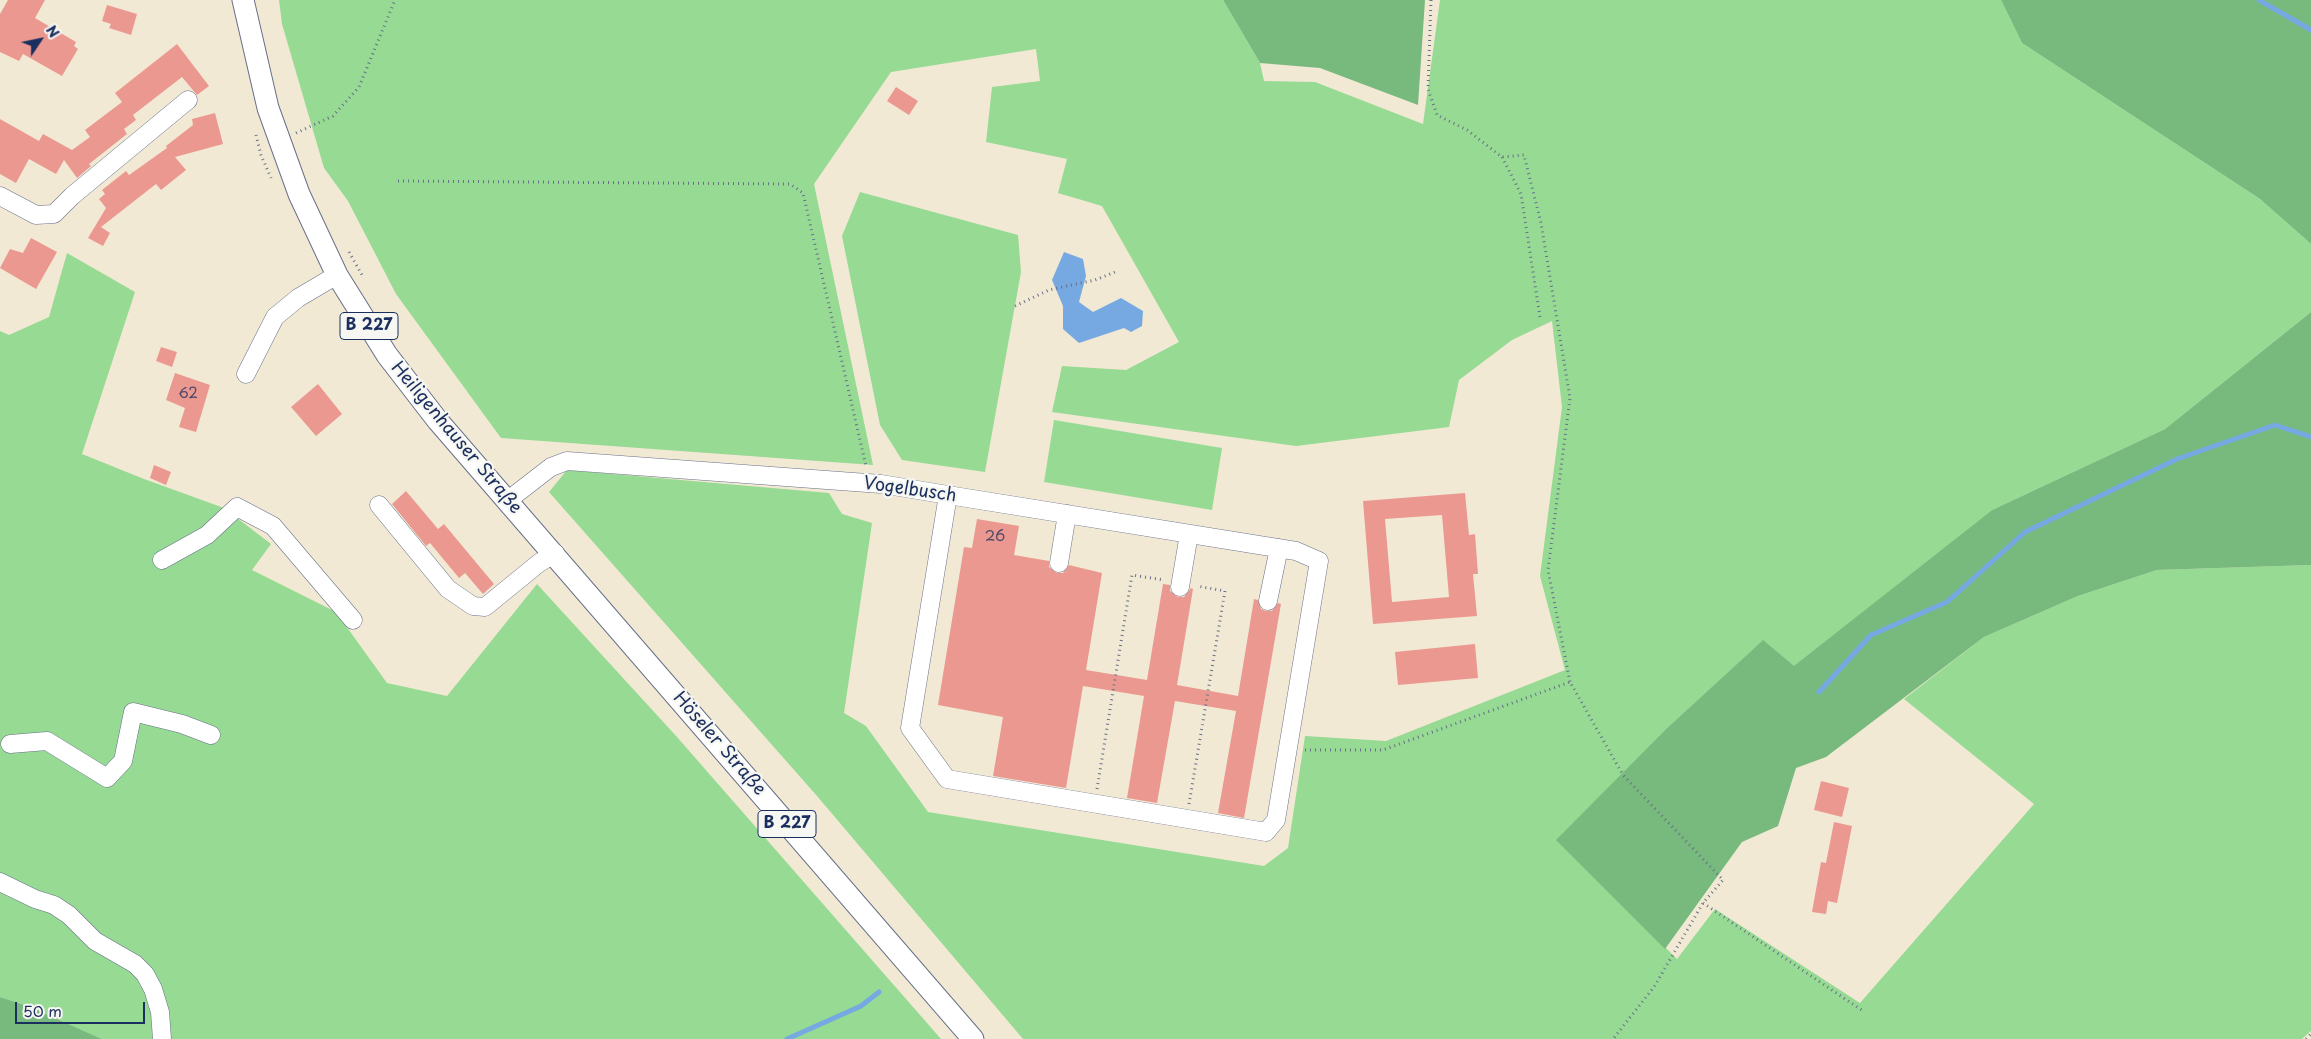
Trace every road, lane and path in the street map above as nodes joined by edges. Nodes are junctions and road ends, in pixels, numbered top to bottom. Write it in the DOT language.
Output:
graph roads {
  1 [pos="243,0"];
  2 [pos="396,0"];
  3 [pos="1431,0"];
  4 [pos="188,100"];
  5 [pos="273,124"];
  6 [pos="294,124"];
  7 [pos="298,134"];
  8 [pos="1502,157"];
  9 [pos="398,181"];
  10 [pos="0,196"];
  11 [pos="348,250"];
  12 [pos="1116,272"];
  13 [pos="337,275"];
  14 [pos="362,276"];
  15 [pos="1015,306"];
  16 [pos="1540,317"];
  17 [pos="246,374"];
  18 [pos="870,484"];
  19 [pos="948,495"];
  20 [pos="507,501"];
  21 [pos="379,504"];
  22 [pos="1068,514"];
  23 [pos="1189,534"];
  24 [pos="1279,548"];
  25 [pos="555,553"];
  26 [pos="162,560"];
  27 [pos="1059,563"];
  28 [pos="1181,585"];
  29 [pos="1268,601"];
  30 [pos="602,609"];
  31 [pos="353,620"];
  32 [pos="1570,682"];
  33 [pos="212,735"];
  34 [pos="10,744"];
  35 [pos="1288,750"];
  36 [pos="1094,804"];
  37 [pos="1186,819"];
  38 [pos="0,882"];
  39 [pos="1704,903"];
  40 [pos="1863,1011"];
  41 [pos="2311,1034"];
  42 [pos="162,1039"];
  43 [pos="973,1039"];
  44 [pos="1613,1039"];
  45 [pos="2306,1039"];
  1 -- 5 [label="main road, Heiligenhauser Straße / B 227"];
  2 -- 7 [label="path"];
  3 -- 8 [label="path"];
  4 -- 10 [label="street"];
  5 -- 7 [label="path"];
  5 -- 13 [label="main road, Heiligenhauser Straße / B 227"];
  6 -- 7 [label="path"];
  8 -- 16 [label="path"];
  8 -- 32 [label="path"];
  9 -- 18 [label="path"];
  11 -- 14 [label="path"];
  12 -- 15 [label="path"];
  13 -- 17 [label="street"];
  13 -- 20 [label="main road, Heiligenhauser Straße / B 227"];
  18 -- 19 [label="street, Vogelbusch"];
  18 -- 20 [label="street, Vogelbusch"];
  19 -- 22 [label="street, Vogelbusch"];
  19 -- 36 [label="street"];
  20 -- 25 [label="main road, Heiligenhauser Straße / B 227"];
  21 -- 25 [label="street"];
  22 -- 23 [label="street, Vogelbusch"];
  22 -- 27 [label="street"];
  23 -- 24 [label="street, Vogelbusch"];
  23 -- 28 [label="street"];
  24 -- 29 [label="street"];
  24 -- 35 [label="street, Vogelbusch"];
  25 -- 30 [label="main road, Heiligenhauser Straße / B 227"];
  26 -- 31 [label="street"];
  28 -- 36 [label="path"];
  28 -- 37 [label="path"];
  30 -- 43 [label="main road, Höseler Straße / B 227"];
  32 -- 35 [label="path"];
  32 -- 39 [label="path"];
  33 -- 34 [label="street"];
  35 -- 37 [label="street"];
  36 -- 37 [label="street"];
  38 -- 42 [label="street"];
  39 -- 40 [label="path"];
  39 -- 44 [label="path"];
  41 -- 45 [label="path"];
}
